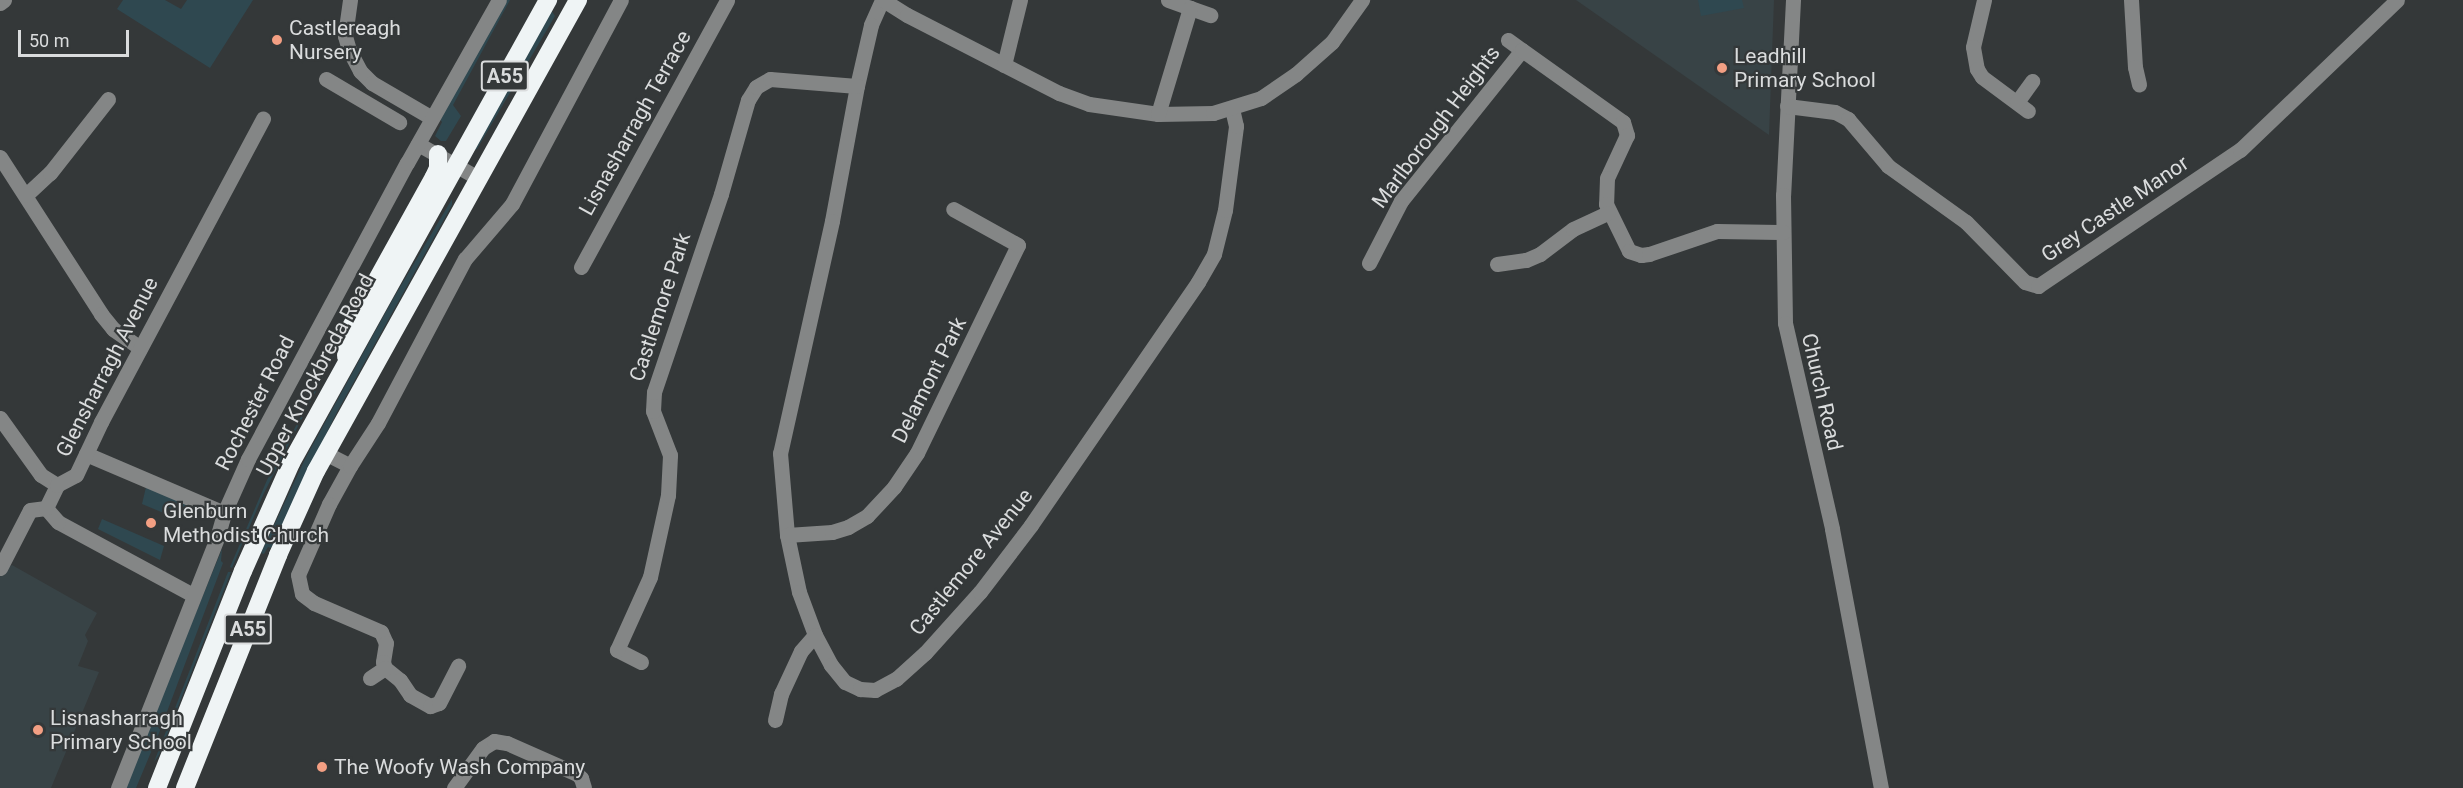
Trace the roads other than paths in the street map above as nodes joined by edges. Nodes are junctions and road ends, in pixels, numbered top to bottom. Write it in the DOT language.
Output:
graph roads {
  1 [pos="4,0"];
  2 [pos="350,0"];
  3 [pos="499,0"];
  4 [pos="548,0"];
  5 [pos="578,0"];
  6 [pos="621,0"];
  7 [pos="728,0"];
  8 [pos="882,0"];
  9 [pos="1020,0"];
  10 [pos="1168,0"];
  11 [pos="1362,0"];
  12 [pos="1793,0"];
  13 [pos="1984,0"];
  14 [pos="2131,0"];
  15 [pos="2397,0"];
  16 [pos="0,3"];
  17 [pos="1190,8"];
  18 [pos="1210,15"];
  19 [pos="1508,40"];
  20 [pos="1522,50"];
  21 [pos="1004,65"];
  22 [pos="326,79"];
  23 [pos="2032,81"];
  24 [pos="2139,85"];
  25 [pos="856,86"];
  26 [pos="386,91"];
  27 [pos="108,99"];
  28 [pos="1788,106"];
  29 [pos="375,108"];
  30 [pos="1232,108"];
  31 [pos="1158,114"];
  32 [pos="263,118"];
  33 [pos="432,118"];
  34 [pos="399,122"];
  35 [pos="418,144"];
  36 [pos="438,154"];
  37 [pos="0,157"];
  38 [pos="456,163"];
  39 [pos="478,178"];
  40 [pos="26,195"];
  41 [pos="953,209"];
  42 [pos="1608,213"];
  43 [pos="1783,232"];
  44 [pos="1369,263"];
  45 [pos="1497,264"];
  46 [pos="581,267"];
  47 [pos="140,348"];
  48 [pos="346,361"];
  49 [pos="0,418"];
  50 [pos="325,453"];
  51 [pos="86,454"];
  52 [pos="350,466"];
  53 [pos="57,484"];
  54 [pos="46,508"];
  55 [pos="224,513"];
  56 [pos="787,535"];
  57 [pos="0,568"];
  58 [pos="193,595"];
  59 [pos="815,635"];
  60 [pos="641,662"];
  61 [pos="458,666"];
  62 [pos="385,668"];
  63 [pos="370,678"];
  64 [pos="775,720"];
  65 [pos="118,788"];
  66 [pos="157,788"];
  67 [pos="185,788"];
  68 [pos="454,788"];
  69 [pos="584,788"];
  70 [pos="1881,788"];
  1 -- 16 [label="street"];
  2 -- 26 [label="street"];
  3 -- 33 [label="street, Rochester Road"];
  4 -- 38 [label="highway, Upper Knockbreda Road / A55"];
  5 -- 39 [label="highway, A55"];
  6 -- 52 [label="street"];
  7 -- 46 [label="street, Lisnasharragh Terrace"];
  8 -- 21 [label="street"];
  8 -- 25 [label="street, Castlemore Avenue"];
  9 -- 21 [label="street"];
  10 -- 17 [label="street"];
  11 -- 30 [label="street"];
  12 -- 28 [label="street, Church Road"];
  13 -- 23 [label="street"];
  14 -- 24 [label="street"];
  15 -- 28 [label="street, Grey Castle Manor"];
  17 -- 18 [label="street"];
  17 -- 31 [label="street"];
  19 -- 20 [label="street, Marlborough Heights"];
  20 -- 42 [label="street, Marlborough Heights"];
  20 -- 44 [label="street, Marlborough Heights"];
  21 -- 31 [label="street"];
  22 -- 29 [label="street"];
  25 -- 56 [label="street, Castlemore Avenue"];
  25 -- 60 [label="street, Castlemore Park"];
  26 -- 29 [label="street"];
  26 -- 33 [label="street"];
  27 -- 40 [label="street"];
  28 -- 43 [label="street, Church Road"];
  29 -- 34 [label="street"];
  30 -- 31 [label="street"];
  30 -- 59 [label="street, Castlemore Avenue"];
  32 -- 47 [label="street, Glensharragh Avenue"];
  33 -- 35 [label="street, Rochester Road"];
  35 -- 36 [label="street"];
  35 -- 55 [label="street, Rochester Road"];
  36 -- 38 [label="street"];
  36 -- 48 [label="highway"];
  37 -- 40 [label="street"];
  38 -- 39 [label="street"];
  38 -- 48 [label="highway, Upper Knockbreda Road / A55"];
  39 -- 50 [label="highway, A55"];
  40 -- 47 [label="street"];
  41 -- 56 [label="street, Delamont Park"];
  42 -- 43 [label="street, Marlborough Heights"];
  42 -- 45 [label="street"];
  43 -- 70 [label="street, Church Road"];
  47 -- 51 [label="street, Glensharragh Avenue"];
  48 -- 66 [label="highway, Upper Knockbreda Road / A55"];
  49 -- 53 [label="street"];
  50 -- 52 [label="street"];
  50 -- 67 [label="highway, A55"];
  51 -- 53 [label="street, Glensharragh Avenue"];
  51 -- 55 [label="street"];
  52 -- 62 [label="street"];
  53 -- 54 [label="street, Glensharragh Avenue"];
  54 -- 57 [label="street"];
  54 -- 58 [label="street"];
  55 -- 58 [label="street, Rochester Road"];
  56 -- 59 [label="street, Castlemore Avenue"];
  58 -- 65 [label="street, Rochester Road"];
  59 -- 64 [label="street"];
  61 -- 62 [label="street"];
  62 -- 63 [label="street"];
  68 -- 69 [label="street"];
}
